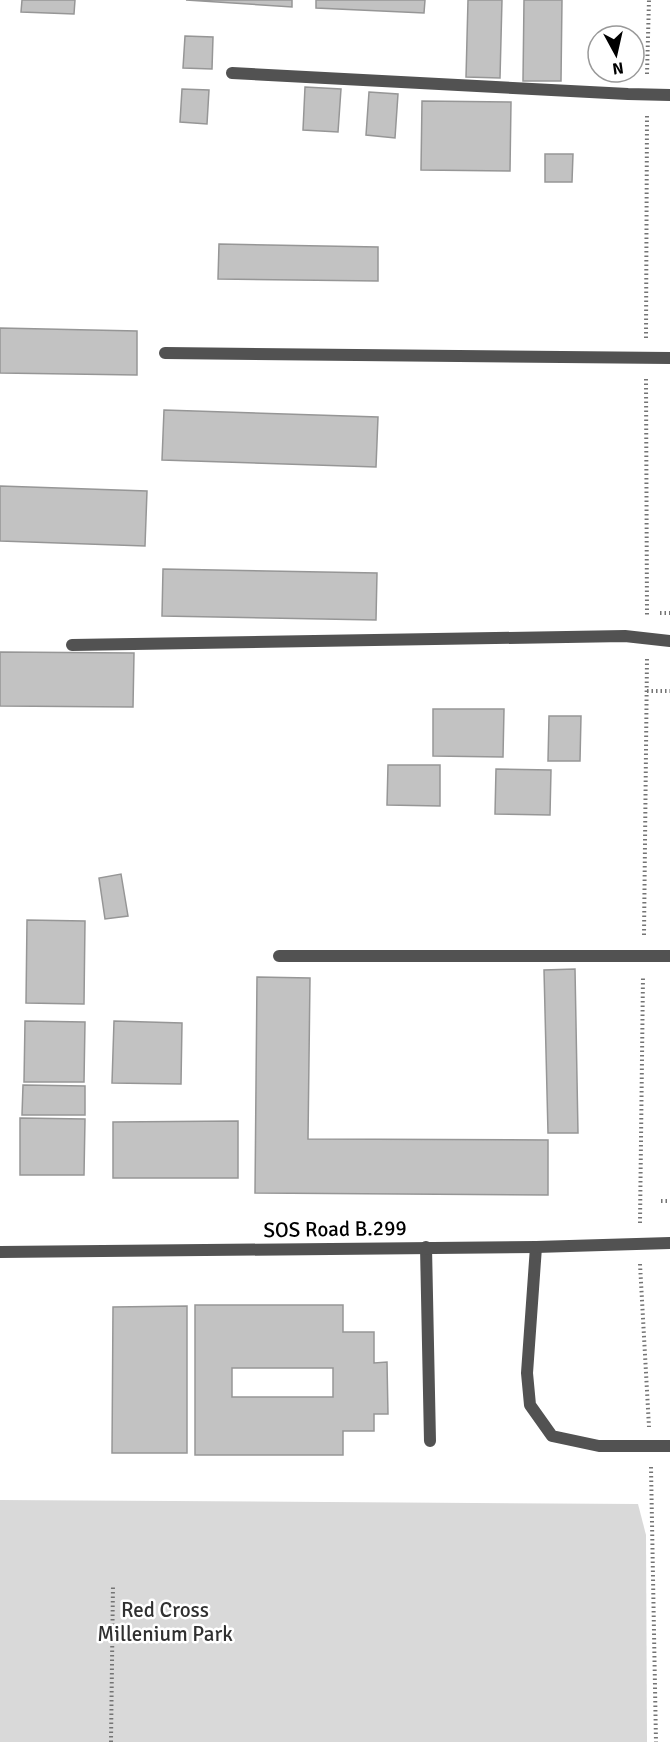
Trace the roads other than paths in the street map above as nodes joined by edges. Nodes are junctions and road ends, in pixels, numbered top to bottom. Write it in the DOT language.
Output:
graph roads {
  1 [pos="232,73"];
  2 [pos="670,95"];
  3 [pos="165,352"];
  4 [pos="670,358"];
  5 [pos="670,641"];
  6 [pos="72,645"];
  7 [pos="279,956"];
  8 [pos="670,956"];
  9 [pos="670,1243"];
  10 [pos="536,1246"];
  11 [pos="426,1247"];
  12 [pos="0,1252"];
  13 [pos="430,1442"];
  14 [pos="670,1446"];
  1 -- 2 [label="street"];
  3 -- 4 [label="street"];
  5 -- 6 [label="street"];
  7 -- 8 [label="street"];
  9 -- 10 [label="street, SOS Road B.299"];
  10 -- 11 [label="street, SOS Road B.299"];
  10 -- 14 [label="street"];
  11 -- 12 [label="street, SOS Road B.299"];
  11 -- 13 [label="street"];
}
